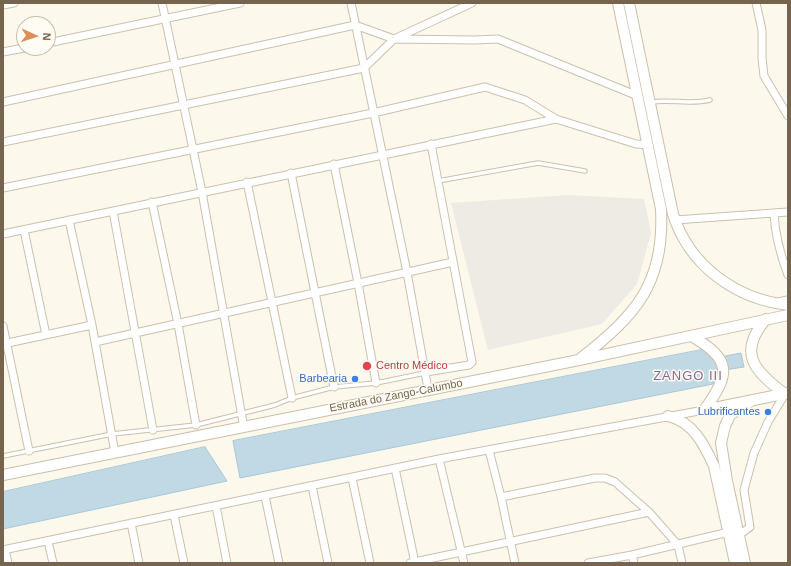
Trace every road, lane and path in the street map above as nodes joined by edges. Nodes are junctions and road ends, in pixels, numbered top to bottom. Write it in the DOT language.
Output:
graph roads {
  1 [pos="14,3"];
  2 [pos="162,3"];
  3 [pos="240,3"];
  4 [pos="351,3"];
  5 [pos="472,3"];
  6 [pos="618,3"];
  7 [pos="629,3"];
  8 [pos="756,3"];
  9 [pos="3,5"];
  10 [pos="166,19"];
  11 [pos="355,25"];
  12 [pos="394,39"];
  13 [pos="56,41"];
  14 [pos="16,50"];
  15 [pos="3,52"];
  16 [pos="175,64"];
  17 [pos="364,68"];
  18 [pos="638,96"];
  19 [pos="710,100"];
  20 [pos="3,102"];
  21 [pos="650,102"];
  22 [pos="184,105"];
  23 [pos="373,113"];
  24 [pos="788,116"];
  25 [pos="556,119"];
  26 [pos="3,142"];
  27 [pos="431,144"];
  28 [pos="649,146"];
  29 [pos="193,150"];
  30 [pos="382,154"];
  31 [pos="334,164"];
  32 [pos="585,171"];
  33 [pos="291,173"];
  34 [pos="437,181"];
  35 [pos="247,182"];
  36 [pos="3,188"];
  37 [pos="202,192"];
  38 [pos="152,202"];
  39 [pos="113,211"];
  40 [pos="788,212"];
  41 [pos="774,213"];
  42 [pos="69,220"];
  43 [pos="675,220"];
  44 [pos="24,230"];
  45 [pos="3,234"];
  46 [pos="453,262"];
  47 [pos="406,272"];
  48 [pos="788,275"];
  49 [pos="358,283"];
  50 [pos="316,293"];
  51 [pos="788,298"];
  52 [pos="272,302"];
  53 [pos="769,302"];
  54 [pos="788,305"];
  55 [pos="224,314"];
  56 [pos="788,314"];
  57 [pos="766,319"];
  58 [pos="178,324"];
  59 [pos="92,325"];
  60 [pos="3,326"];
  61 [pos="136,333"];
  62 [pos="46,335"];
  63 [pos="691,336"];
  64 [pos="95,342"];
  65 [pos="5,344"];
  66 [pos="579,360"];
  67 [pos="426,372"];
  68 [pos="376,383"];
  69 [pos="721,386"];
  70 [pos="334,387"];
  71 [pos="428,390"];
  72 [pos="786,394"];
  73 [pos="292,398"];
  74 [pos="751,401"];
  75 [pos="728,405"];
  76 [pos="704,410"];
  77 [pos="241,414"];
  78 [pos="668,416"];
  79 [pos="196,425"];
  80 [pos="244,428"];
  81 [pos="153,430"];
  82 [pos="112,434"];
  83 [pos="489,450"];
  84 [pos="29,451"];
  85 [pos="115,453"];
  86 [pos="3,456"];
  87 [pos="439,460"];
  88 [pos="395,468"];
  89 [pos="3,475"];
  90 [pos="352,478"];
  91 [pos="312,486"];
  92 [pos="265,496"];
  93 [pos="501,497"];
  94 [pos="216,506"];
  95 [pos="649,512"];
  96 [pos="174,515"];
  97 [pos="131,523"];
  98 [pos="729,532"];
  99 [pos="739,535"];
  100 [pos="48,541"];
  101 [pos="511,541"];
  102 [pos="678,545"];
  103 [pos="4,550"];
  104 [pos="461,552"];
  105 [pos="632,555"];
  106 [pos="8,563"];
  107 [pos="53,563"];
  108 [pos="139,563"];
  109 [pos="184,563"];
  110 [pos="228,563"];
  111 [pos="279,563"];
  112 [pos="328,563"];
  113 [pos="370,563"];
  114 [pos="413,563"];
  115 [pos="464,563"];
  116 [pos="514,563"];
  117 [pos="588,563"];
  118 [pos="634,563"];
  119 [pos="682,563"];
  120 [pos="735,563"];
  121 [pos="745,563"];
  1 -- 9 [label="street"];
  2 -- 10 [label="street"];
  3 -- 10 [label="street"];
  4 -- 11 [label="street"];
  5 -- 12 [label="street"];
  6 -- 18 [label="street"];
  7 -- 21 [label="street"];
  8 -- 24 [label="street"];
  10 -- 13 [label="street"];
  10 -- 16 [label="street"];
  11 -- 12 [label="street"];
  11 -- 16 [label="street"];
  11 -- 17 [label="street"];
  12 -- 17 [label="street"];
  12 -- 18 [label="street"];
  14 -- 15 [label="street"];
  16 -- 20 [label="street"];
  16 -- 22 [label="street"];
  17 -- 22 [label="street"];
  17 -- 23 [label="street"];
  18 -- 28 [label="street"];
  19 -- 21 [label="lane"];
  21 -- 43 [label="street"];
  22 -- 26 [label="street"];
  22 -- 29 [label="street"];
  23 -- 25 [label="street"];
  23 -- 29 [label="street"];
  23 -- 30 [label="street"];
  25 -- 27 [label="street"];
  25 -- 28 [label="street"];
  27 -- 30 [label="street"];
  27 -- 34 [label="street"];
  28 -- 66 [label="street"];
  29 -- 36 [label="street"];
  29 -- 37 [label="street"];
  30 -- 31 [label="street"];
  30 -- 47 [label="street"];
  31 -- 33 [label="street"];
  31 -- 49 [label="street"];
  32 -- 34 [label="lane"];
  33 -- 35 [label="street"];
  33 -- 50 [label="street"];
  34 -- 46 [label="street"];
  35 -- 37 [label="street"];
  35 -- 52 [label="street"];
  37 -- 38 [label="street"];
  37 -- 55 [label="street"];
  38 -- 39 [label="street"];
  38 -- 58 [label="street"];
  39 -- 42 [label="street"];
  39 -- 61 [label="street"];
  40 -- 41 [label="street"];
  41 -- 43 [label="street"];
  41 -- 48 [label="street"];
  42 -- 44 [label="street"];
  42 -- 59 [label="street"];
  43 -- 53 [label="street"];
  44 -- 45 [label="street"];
  44 -- 62 [label="street"];
  46 -- 47 [label="street"];
  46 -- 67 [label="street"];
  47 -- 49 [label="street"];
  47 -- 67 [label="street"];
  49 -- 50 [label="street"];
  49 -- 68 [label="street"];
  50 -- 52 [label="street"];
  50 -- 70 [label="street"];
  51 -- 53 [label="lane"];
  52 -- 55 [label="street"];
  52 -- 73 [label="street"];
  53 -- 54 [label="street"];
  55 -- 58 [label="street"];
  55 -- 77 [label="street"];
  56 -- 57 [label="street, Estrada do Zango-Calumbo"];
  57 -- 63 [label="street, Estrada do Zango-Calumbo"];
  57 -- 72 [label="street"];
  58 -- 61 [label="street"];
  58 -- 79 [label="street"];
  59 -- 62 [label="street"];
  59 -- 64 [label="street"];
  60 -- 65 [label="street"];
  61 -- 64 [label="street"];
  61 -- 81 [label="street"];
  62 -- 65 [label="street"];
  63 -- 66 [label="street, Estrada do Zango-Calumbo"];
  63 -- 69 [label="street"];
  64 -- 82 [label="street"];
  65 -- 84 [label="street"];
  66 -- 71 [label="street, Estrada do Zango-Calumbo"];
  67 -- 68 [label="lane"];
  67 -- 71 [label="street"];
  68 -- 70 [label="lane"];
  69 -- 75 [label="street"];
  69 -- 76 [label="street"];
  70 -- 73 [label="lane"];
  71 -- 80 [label="street, Estrada do Zango-Calumbo"];
  72 -- 74 [label="street"];
  72 -- 99 [label="street"];
  73 -- 77 [label="lane"];
  74 -- 75 [label="street"];
  74 -- 99 [label="street"];
  75 -- 76 [label="street"];
  76 -- 78 [label="street"];
  77 -- 79 [label="lane"];
  77 -- 80 [label="street"];
  78 -- 83 [label="street"];
  78 -- 98 [label="street"];
  79 -- 81 [label="lane"];
  80 -- 85 [label="street, Estrada do Zango-Calumbo"];
  81 -- 82 [label="lane"];
  82 -- 84 [label="lane"];
  82 -- 85 [label="street"];
  83 -- 87 [label="street"];
  83 -- 93 [label="street"];
  84 -- 86 [label="lane"];
  85 -- 89 [label="street, Estrada do Zango-Calumbo"];
  87 -- 88 [label="street"];
  87 -- 104 [label="street"];
  88 -- 90 [label="street"];
  88 -- 114 [label="street"];
  90 -- 91 [label="street"];
  90 -- 113 [label="street"];
  91 -- 92 [label="street"];
  91 -- 112 [label="street"];
  92 -- 94 [label="street"];
  92 -- 111 [label="street"];
  93 -- 95 [label="street"];
  93 -- 101 [label="street"];
  94 -- 96 [label="street"];
  94 -- 110 [label="street"];
  95 -- 101 [label="street"];
  95 -- 102 [label="street"];
  96 -- 97 [label="street"];
  96 -- 109 [label="street"];
  97 -- 100 [label="street"];
  97 -- 108 [label="street"];
  98 -- 102 [label="street"];
  98 -- 120 [label="street"];
  99 -- 121 [label="street"];
  100 -- 103 [label="street"];
  100 -- 107 [label="street"];
  101 -- 104 [label="street"];
  101 -- 116 [label="street"];
  102 -- 105 [label="street"];
  102 -- 119 [label="street"];
  103 -- 106 [label="street"];
  104 -- 114 [label="street"];
  104 -- 115 [label="street"];
  105 -- 117 [label="street"];
  105 -- 118 [label="street"];
}
